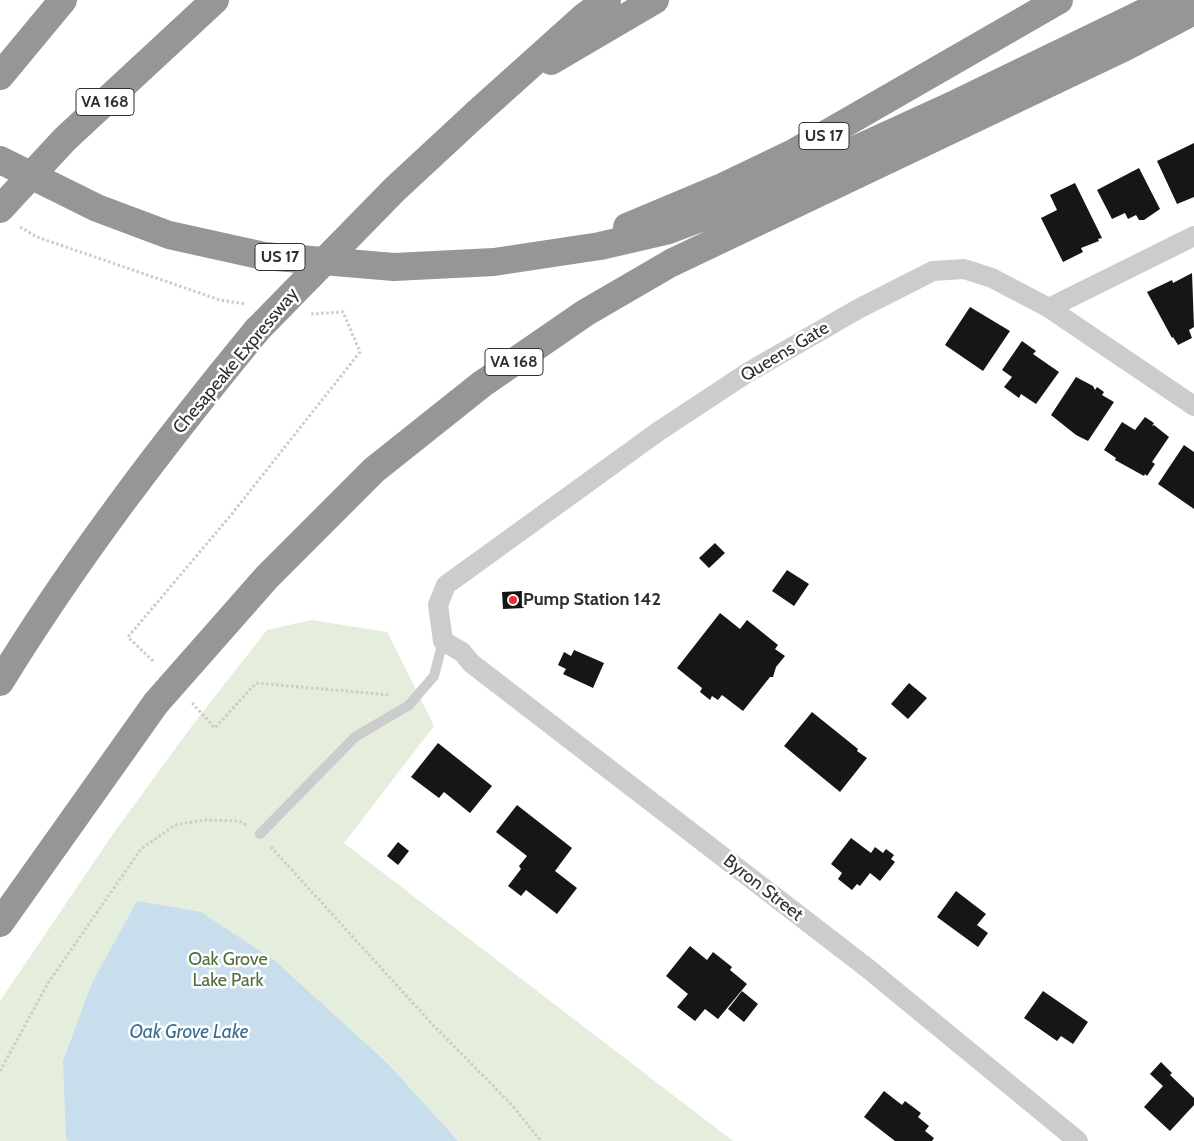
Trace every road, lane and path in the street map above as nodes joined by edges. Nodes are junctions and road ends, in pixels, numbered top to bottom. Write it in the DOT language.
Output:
graph roads {
  1 [pos="62,0"];
  2 [pos="215,0"];
  3 [pos="607,0"];
  4 [pos="655,0"];
  5 [pos="1059,0"];
  6 [pos="1170,0"];
  7 [pos="1194,11"];
  8 [pos="0,76"];
  9 [pos="506,86"];
  10 [pos="0,160"];
  11 [pos="0,210"];
  12 [pos="1194,236"];
  13 [pos="578,249"];
  14 [pos="1049,308"];
  15 [pos="1194,406"];
  16 [pos="443,641"];
  17 [pos="0,682"];
  18 [pos="391,695"];
  19 [pos="192,703"];
  20 [pos="260,834"];
  21 [pos="0,923"];
  22 [pos="0,1070"];
  23 [pos="540,1141"];
  24 [pos="1078,1141"];
  1 -- 8 [label="highway"];
  2 -- 11 [label="highway, VA 168, bridge"];
  3 -- 9 [label="highway, Chesapeake Expressway"];
  4 -- 9 [label="highway"];
  5 -- 13 [label="highway, US 17"];
  6 -- 13 [label="highway"];
  7 -- 21 [label="highway, VA 168"];
  9 -- 17 [label="highway, Chesapeake Expressway, bridge"];
  10 -- 13 [label="highway, US 17"];
  12 -- 14 [label="street"];
  14 -- 15 [label="street, Queens Gate"];
  14 -- 16 [label="street, Queens Gate"];
  16 -- 20 [label="lane"];
  16 -- 24 [label="street, Byron Street"];
  18 -- 19 [label="path"];
  20 -- 22 [label="path"];
  20 -- 23 [label="path"];
}
